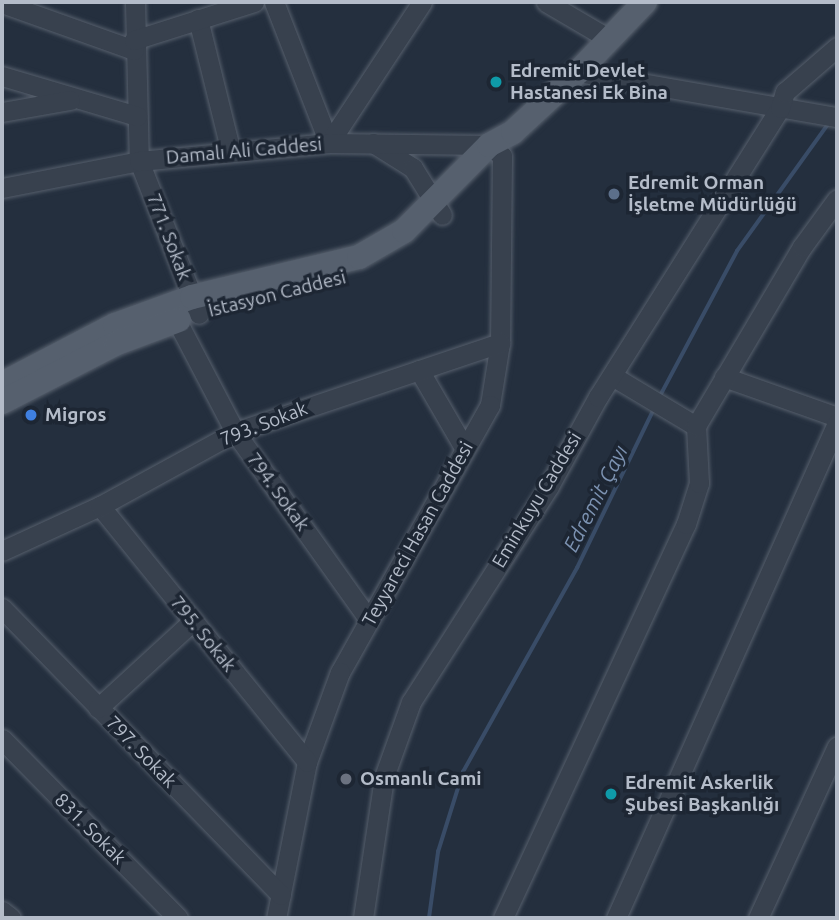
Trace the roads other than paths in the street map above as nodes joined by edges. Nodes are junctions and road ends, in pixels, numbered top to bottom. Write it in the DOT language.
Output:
graph roads {
  1 [pos="135,2"];
  2 [pos="254,2"];
  3 [pos="274,2"];
  4 [pos="422,2"];
  5 [pos="546,2"];
  6 [pos="645,2"];
  7 [pos="2,3"];
  8 [pos="198,19"];
  9 [pos="609,39"];
  10 [pos="134,45"];
  11 [pos="837,47"];
  12 [pos="578,72"];
  13 [pos="2,76"];
  14 [pos="75,99"];
  15 [pos="784,108"];
  16 [pos="2,112"];
  17 [pos="137,116"];
  18 [pos="837,117"];
  19 [pos="330,143"];
  20 [pos="372,143"];
  21 [pos="496,151"];
  22 [pos="231,152"];
  23 [pos="139,161"];
  24 [pos="2,188"];
  25 [pos="837,199"];
  26 [pos="438,209"];
  27 [pos="189,310"];
  28 [pos="500,343"];
  29 [pos="419,370"];
  30 [pos="614,377"];
  31 [pos="724,377"];
  32 [pos="2,384"];
  33 [pos="2,402"];
  34 [pos="837,420"];
  35 [pos="695,426"];
  36 [pos="235,432"];
  37 [pos="465,449"];
  38 [pos="100,506"];
  39 [pos="2,551"];
  40 [pos="2,608"];
  41 [pos="369,620"];
  42 [pos="193,621"];
  43 [pos="98,708"];
  44 [pos="2,739"];
  45 [pos="837,746"];
  46 [pos="307,762"];
  47 [pos="281,895"];
  48 [pos="2,911"];
  49 [pos="11,918"];
  50 [pos="178,918"];
  51 [pos="276,918"];
  52 [pos="363,918"];
  53 [pos="503,918"];
  54 [pos="616,918"];
  55 [pos="758,918"];
  1 -- 10 [label="street, 771. Sokak"];
  2 -- 8 [label="street"];
  3 -- 19 [label="street"];
  4 -- 19 [label="street"];
  5 -- 9 [label="street"];
  6 -- 9 [label="main road, İstasyon Caddesi"];
  7 -- 10 [label="street"];
  8 -- 10 [label="street"];
  8 -- 22 [label="street"];
  9 -- 12 [label="main road, İstasyon Caddesi"];
  10 -- 17 [label="street, 771. Sokak"];
  11 -- 15 [label="street, Eminkuyu Caddesi"];
  12 -- 15 [label="street"];
  12 -- 21 [label="main road, İstasyon Caddesi"];
  13 -- 14 [label="street"];
  14 -- 16 [label="street"];
  14 -- 17 [label="street"];
  15 -- 18 [label="street"];
  15 -- 30 [label="street, Eminkuyu Caddesi"];
  17 -- 23 [label="street, 771. Sokak"];
  19 -- 20 [label="street, Damalı Ali Caddesi"];
  19 -- 22 [label="street, Damalı Ali Caddesi"];
  20 -- 21 [label="street, Damalı Ali Caddesi"];
  20 -- 26 [label="street"];
  21 -- 26 [label="main road, İstasyon Caddesi"];
  21 -- 28 [label="street, Teyyareci Hasan Caddesi"];
  22 -- 23 [label="street, Damalı Ali Caddesi"];
  23 -- 24 [label="street, Damalı Ali Caddesi"];
  23 -- 27 [label="street, 771. Sokak"];
  25 -- 31 [label="street"];
  26 -- 27 [label="main road, İstasyon Caddesi"];
  27 -- 32 [label="main road, İstasyon Caddesi"];
  27 -- 33 [label="main road, İstasyon Caddesi"];
  27 -- 36 [label="street, 794. Sokak"];
  28 -- 29 [label="street, 793. Sokak"];
  28 -- 37 [label="street, Teyyareci Hasan Caddesi"];
  29 -- 36 [label="street, 793. Sokak"];
  29 -- 37 [label="street"];
  30 -- 35 [label="street"];
  30 -- 52 [label="street, Eminkuyu Caddesi"];
  31 -- 34 [label="street"];
  31 -- 35 [label="street"];
  34 -- 54 [label="street"];
  35 -- 53 [label="street"];
  36 -- 38 [label="street, 793. Sokak"];
  36 -- 41 [label="street, 794. Sokak"];
  37 -- 41 [label="street, Teyyareci Hasan Caddesi"];
  38 -- 39 [label="street, 793. Sokak"];
  38 -- 42 [label="street, 795. Sokak"];
  40 -- 43 [label="street, 797. Sokak"];
  41 -- 46 [label="street, Teyyareci Hasan Caddesi"];
  42 -- 43 [label="street"];
  42 -- 46 [label="street, 795. Sokak"];
  43 -- 47 [label="street, 797. Sokak"];
  44 -- 50 [label="street, 831. Sokak"];
  45 -- 55 [label="street"];
  46 -- 47 [label="street, Teyyareci Hasan Caddesi"];
  47 -- 51 [label="street, Teyyareci Hasan Caddesi"];
  48 -- 49 [label="street"];
}
